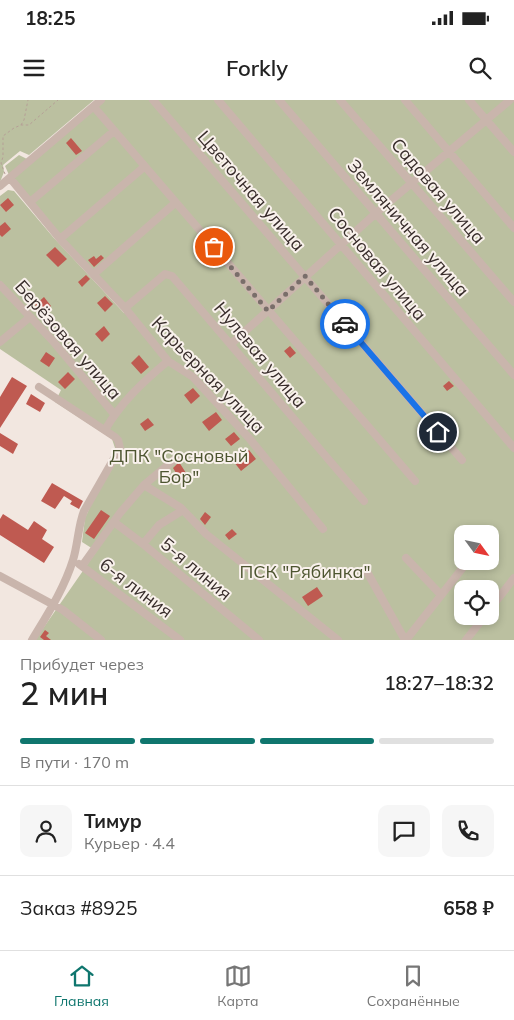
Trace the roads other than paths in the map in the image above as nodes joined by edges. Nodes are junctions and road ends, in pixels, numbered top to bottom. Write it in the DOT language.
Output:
graph roads {
  1 [pos="101,100"];
  2 [pos="153,100"];
  3 [pos="218,100"];
  4 [pos="279,100"];
  5 [pos="340,100"];
  6 [pos="405,100"];
  7 [pos="469,100"];
  8 [pos="510,100"];
  9 [pos="94,107"];
  10 [pos="486,120"];
  11 [pos="114,132"];
  12 [pos="450,152"];
  13 [pos="514,152"];
  14 [pos="144,167"];
  15 [pos="10,178"];
  16 [pos="411,183"];
  17 [pos="0,186"];
  18 [pos="30,202"];
  19 [pos="175,202"];
  20 [pos="375,214"];
  21 [pos="514,228"];
  22 [pos="60,239"];
  23 [pos="341,245"];
  24 [pos="94,274"];
  25 [pos="305,276"];
  26 [pos="0,285"];
  27 [pos="514,302"];
  28 [pos="125,308"];
  29 [pos="268,311"];
  30 [pos="30,316"];
  31 [pos="0,342"];
  32 [pos="231,344"];
  33 [pos="168,361"];
  34 [pos="514,375"];
  35 [pos="40,387"];
  36 [pos="114,414"];
  37 [pos="104,430"];
  38 [pos="514,448"];
  39 [pos="175,459"];
  40 [pos="462,460"];
  41 [pos="415,481"];
  42 [pos="144,484"];
  43 [pos="364,501"];
  44 [pos="183,510"];
  45 [pos="114,522"];
  46 [pos="323,529"];
  47 [pos="142,544"];
  48 [pos="76,546"];
  49 [pos="92,553"];
  50 [pos="406,558"];
  51 [pos="73,562"];
  52 [pos="82,566"];
  53 [pos="366,570"];
  54 [pos="461,570"];
  55 [pos="0,576"];
  56 [pos="514,578"];
  57 [pos="441,595"];
  58 [pos="499,597"];
  59 [pos="53,604"];
  60 [pos="478,625"];
  61 [pos="32,640"];
  62 [pos="101,640"];
  63 [pos="180,640"];
  64 [pos="259,640"];
  65 [pos="338,640"];
  66 [pos="405,640"];
  67 [pos="466,640"];
  1 -- 9 [label="street"];
  2 -- 25 [label="street, Цветочная улица"];
  3 -- 23 [label="street, Сосновая улица"];
  4 -- 20 [label="street, Земляничная улица"];
  5 -- 16 [label="street, Садовая улица"];
  6 -- 12 [label="street"];
  7 -- 10 [label="street"];
  8 -- 10 [label="street"];
  9 -- 11 [label="street"];
  9 -- 15 [label="street"];
  10 -- 12 [label="street"];
  10 -- 13 [label="street"];
  11 -- 14 [label="street"];
  11 -- 18 [label="street"];
  12 -- 16 [label="street"];
  12 -- 21 [label="street"];
  14 -- 19 [label="street"];
  14 -- 22 [label="street"];
  15 -- 17 [label="street"];
  15 -- 18 [label="street, Карьерная улица"];
  16 -- 20 [label="street"];
  16 -- 27 [label="street, Садовая улица"];
  18 -- 22 [label="street, Карьерная улица"];
  19 -- 24 [label="street"];
  19 -- 29 [label="street"];
  20 -- 23 [label="street"];
  20 -- 34 [label="street, Земляничная улица"];
  22 -- 24 [label="street, Карьерная улица"];
  23 -- 25 [label="street"];
  23 -- 38 [label="street, Сосновая улица"];
  24 -- 28 [label="street, Карьерная улица"];
  25 -- 29 [label="street"];
  25 -- 40 [label="street, Цветочная улица"];
  26 -- 30 [label="street, Берёзовая улица"];
  28 -- 32 [label="street, Нулевая улица"];
  28 -- 33 [label="street, Карьерная улица"];
  29 -- 32 [label="street"];
  29 -- 41 [label="street"];
  30 -- 31 [label="street"];
  30 -- 36 [label="street, Берёзовая улица"];
  32 -- 43 [label="street, Нулевая улица"];
  33 -- 36 [label="street"];
  33 -- 46 [label="street, Карьерная улица"];
  35 -- 37 [label="street"];
  36 -- 37 [label="street"];
  37 -- 48 [label="street"];
  39 -- 42 [label="street"];
  42 -- 44 [label="street"];
  42 -- 45 [label="street"];
  44 -- 47 [label="street"];
  44 -- 65 [label="street"];
  45 -- 47 [label="street, 5-я линия"];
  45 -- 49 [label="street"];
  47 -- 64 [label="street, 5-я линия"];
  48 -- 49 [label="street"];
  48 -- 51 [label="street"];
  49 -- 52 [label="street"];
  50 -- 57 [label="street"];
  51 -- 52 [label="street, 6-я линия"];
  51 -- 59 [label="street"];
  52 -- 63 [label="street, 6-я линия"];
  53 -- 66 [label="street"];
  54 -- 57 [label="street"];
  55 -- 59 [label="street"];
  56 -- 58 [label="street"];
  57 -- 66 [label="street"];
  59 -- 61 [label="street"];
  59 -- 62 [label="street"];
  60 -- 67 [label="street"];
}
